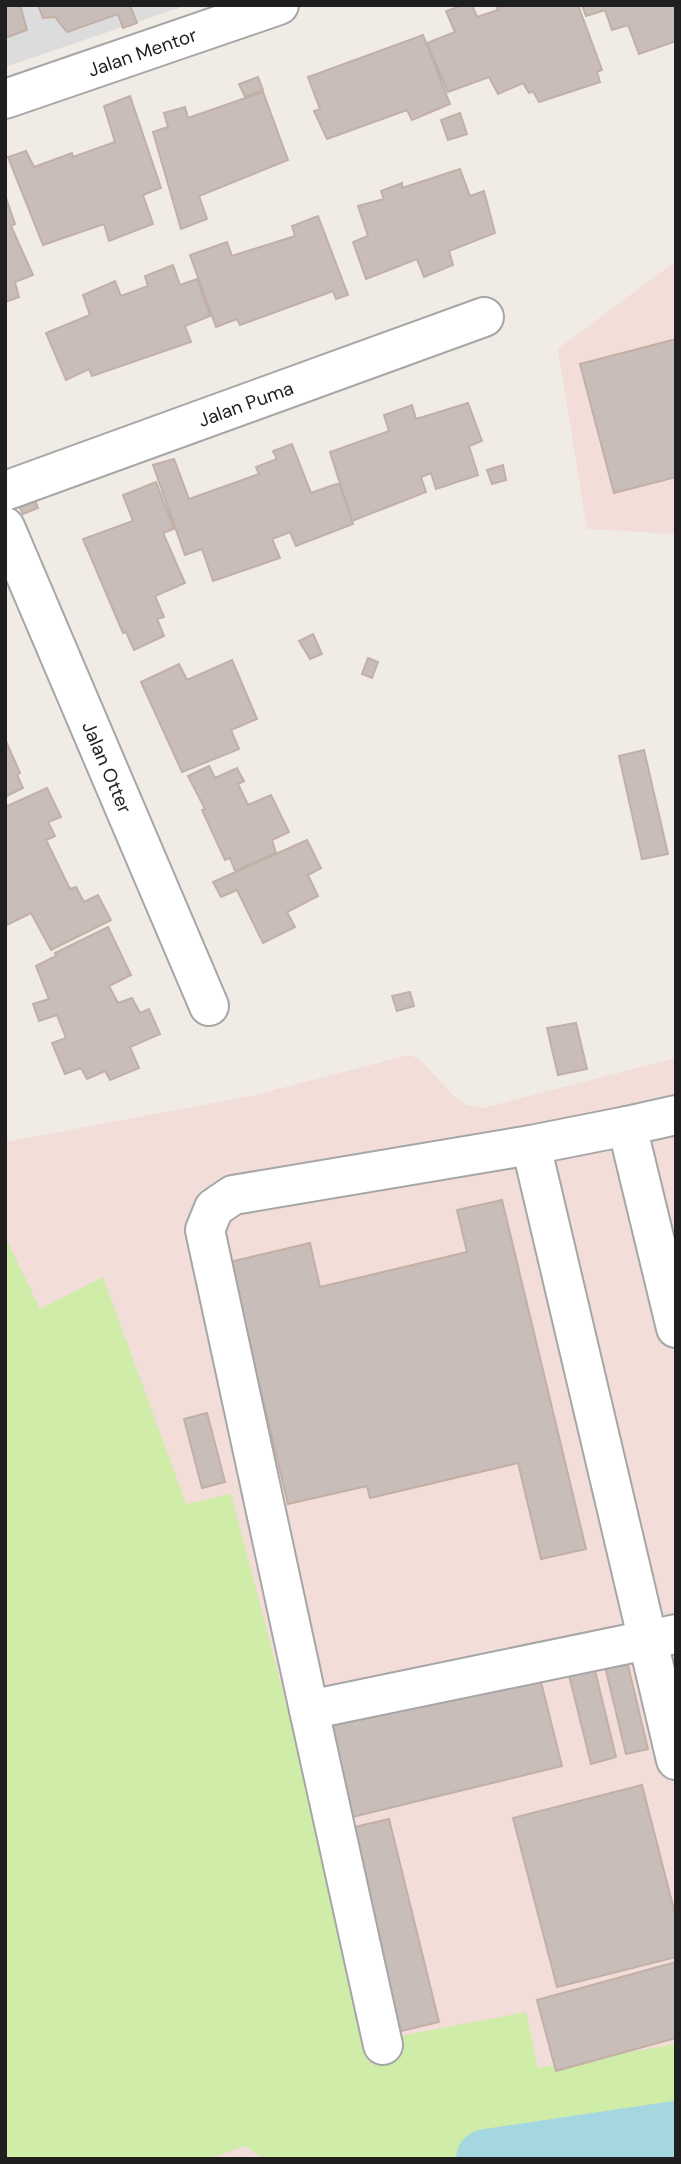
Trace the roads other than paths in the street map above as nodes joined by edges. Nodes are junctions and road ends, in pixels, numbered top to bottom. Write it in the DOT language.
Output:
graph roads {
  1 [pos="279,5"];
  2 [pos="235,13"];
  3 [pos="5,99"];
  4 [pos="484,317"];
  5 [pos="5,491"];
  6 [pos="5,527"];
  7 [pos="209,1006"];
  8 [pos="676,1115"];
  9 [pos="627,1126"];
  10 [pos="531,1145"];
  11 [pos="676,1328"];
  12 [pos="662,1637"];
  13 [pos="309,1710"];
  14 [pos="676,1760"];
  15 [pos="383,2045"];
  1 -- 2 [label="street, Jalan Mentor"];
  2 -- 3 [label="street, Jalan Mentor"];
  4 -- 5 [label="street, Jalan Puma"];
  6 -- 7 [label="street, Jalan Otter"];
  8 -- 9 [label="street"];
  9 -- 10 [label="street"];
  9 -- 11 [label="street"];
  10 -- 12 [label="street"];
  10 -- 13 [label="street"];
  12 -- 13 [label="street"];
  12 -- 14 [label="street"];
  13 -- 15 [label="street"];
}
